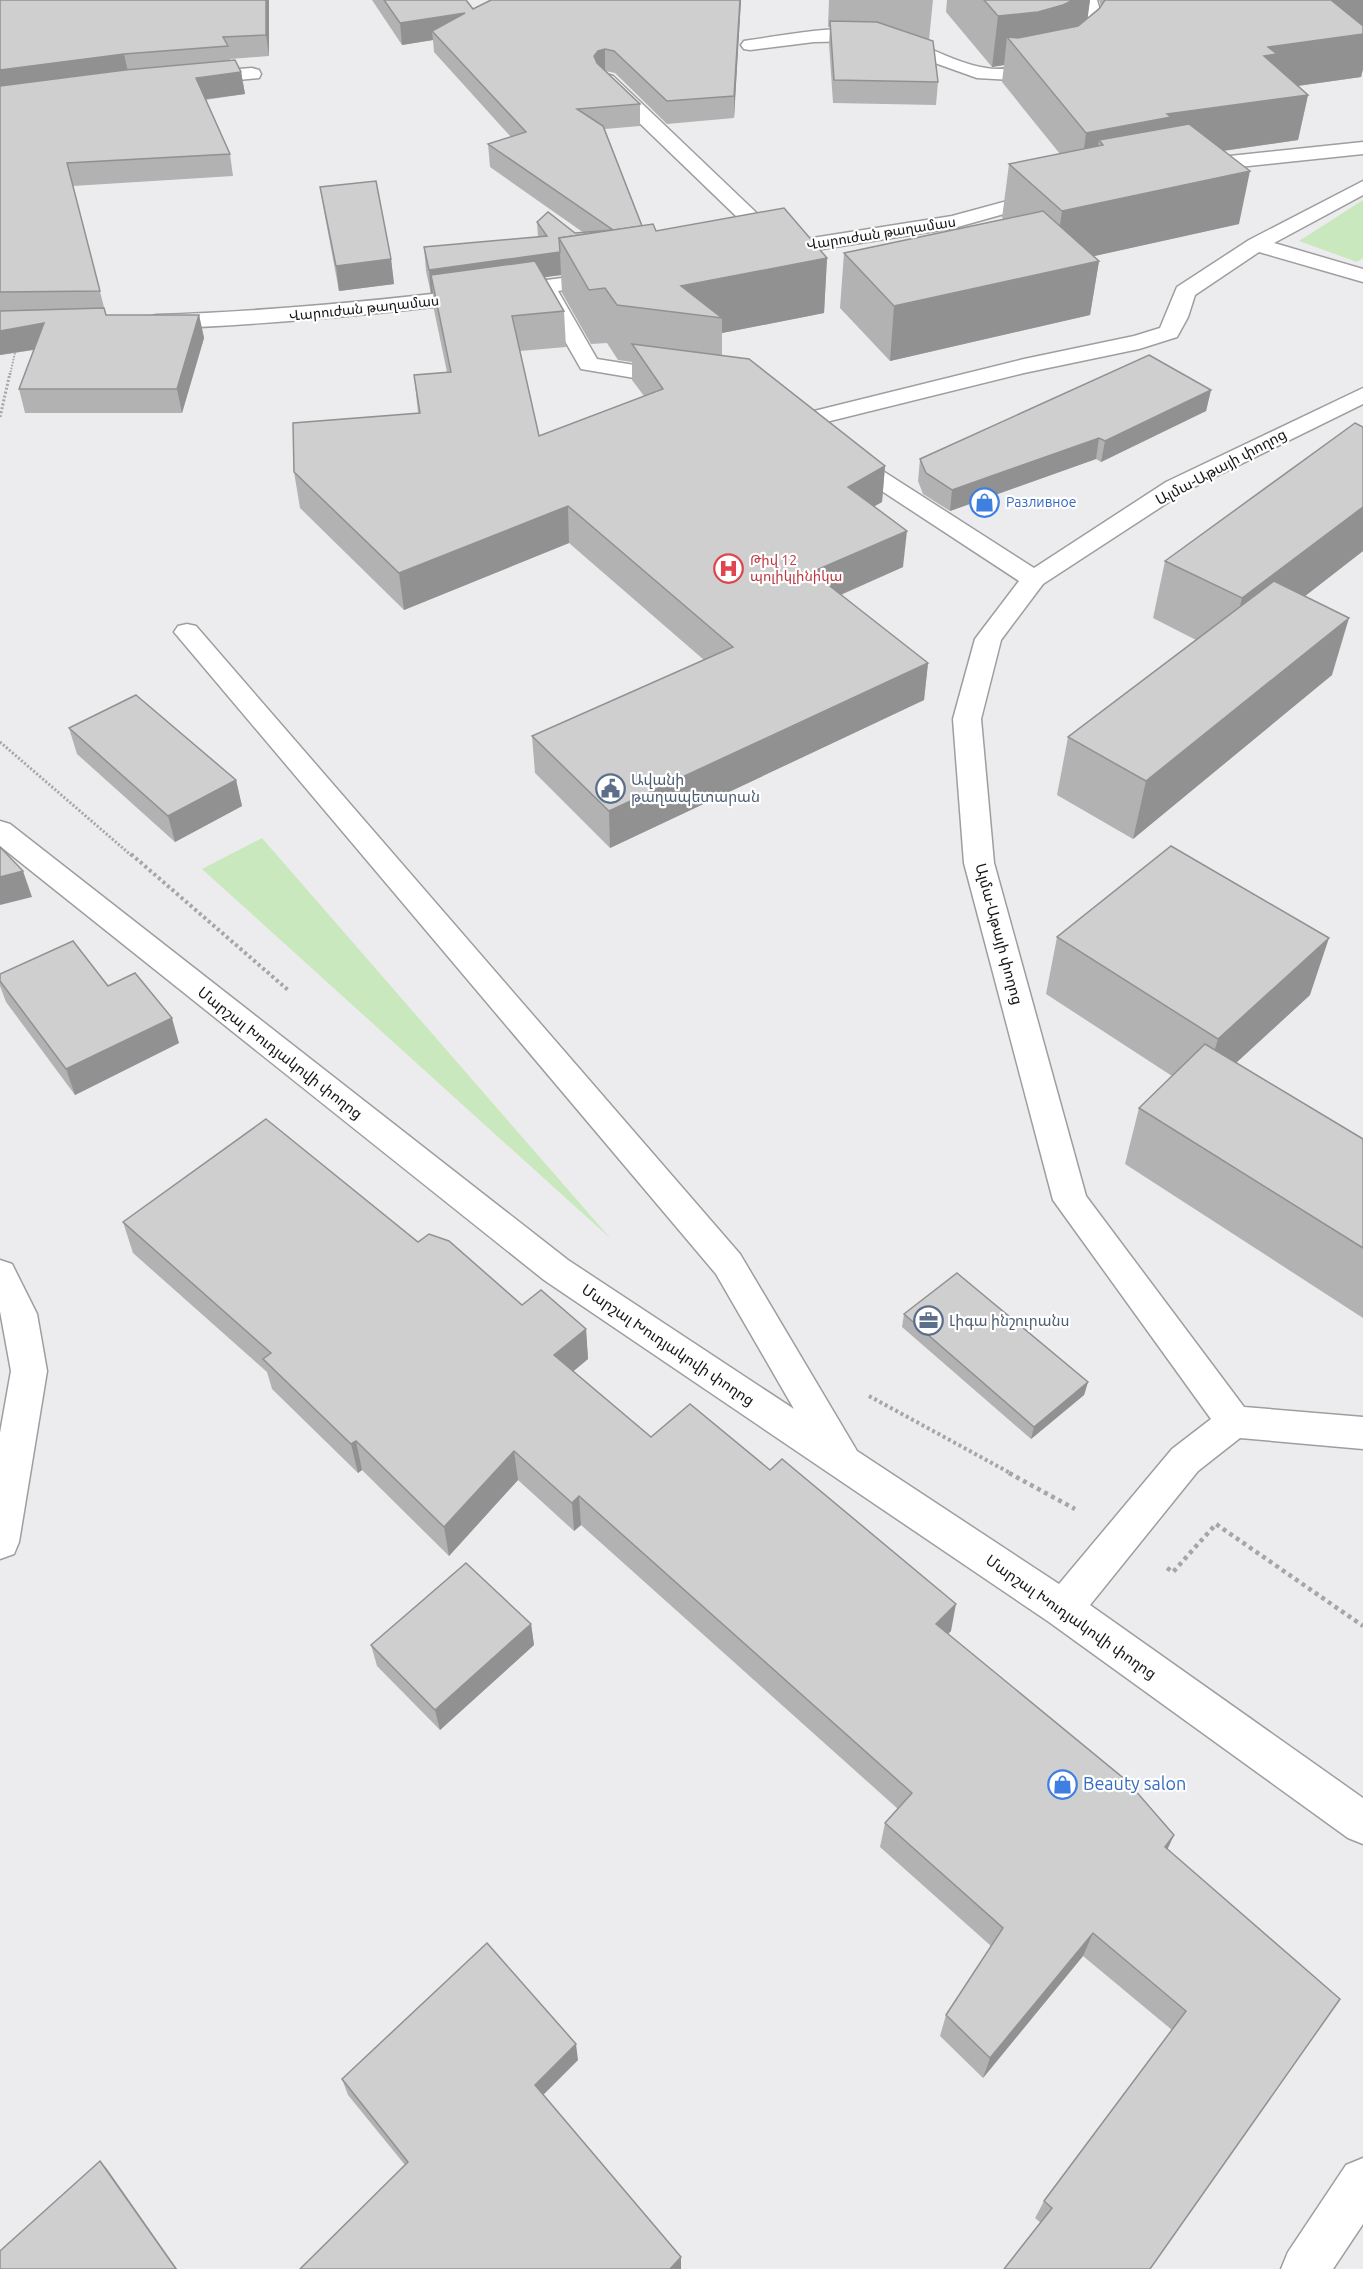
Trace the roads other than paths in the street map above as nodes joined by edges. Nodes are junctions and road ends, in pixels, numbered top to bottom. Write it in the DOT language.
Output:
graph roads {
  1 [pos="1088,0"];
  2 [pos="750,45"];
  3 [pos="252,74"];
  4 [pos="606,79"];
  5 [pos="174,80"];
  6 [pos="1363,148"];
  7 [pos="1174,169"];
  8 [pos="1363,187"];
  9 [pos="1062,192"];
  10 [pos="1256,244"];
  11 [pos="782,249"];
  12 [pos="748,255"];
  13 [pos="625,275"];
  14 [pos="1363,276"];
  15 [pos="545,287"];
  16 [pos="133,323"];
  17 [pos="694,380"];
  18 [pos="1363,395"];
  19 [pos="1034,579"];
  20 [pos="186,632"];
  21 [pos="0,831"];
  22 [pos="0,1274"];
  23 [pos="1234,1422"];
  24 [pos="1363,1433"];
  25 [pos="845,1463"];
  26 [pos="0,1542"];
  27 [pos="1063,1609"];
  28 [pos="1363,1823"];
  29 [pos="1363,2182"];
  30 [pos="1305,2269"];
  1 -- 2 [label="street"];
  3 -- 5 [label="street"];
  4 -- 11 [label="street"];
  6 -- 7 [label="street"];
  8 -- 10 [label="street"];
  9 -- 11 [label="street, Վարուժան թաղամաս"];
  10 -- 14 [label="street"];
  10 -- 19 [label="street"];
  11 -- 12 [label="street, Վարուժան թաղամաս"];
  13 -- 15 [label="street, Վարուժան թաղամաս"];
  15 -- 16 [label="street, Վարուժան թաղամաս"];
  15 -- 17 [label="street"];
  18 -- 19 [label="street, Ալմա-Աթայի փողոց"];
  19 -- 23 [label="street, Ալմա-Աթայի փողոց"];
  20 -- 25 [label="street"];
  21 -- 25 [label="street, Մարշալ Խուդյակովի փողոց"];
  22 -- 26 [label="street"];
  23 -- 24 [label="street"];
  23 -- 27 [label="street"];
  25 -- 27 [label="street, Մարշալ Խուդյակովի փողոց"];
  27 -- 28 [label="street, Մարշալ Խուդյակովի փողոց"];
  29 -- 30 [label="street"];
}
